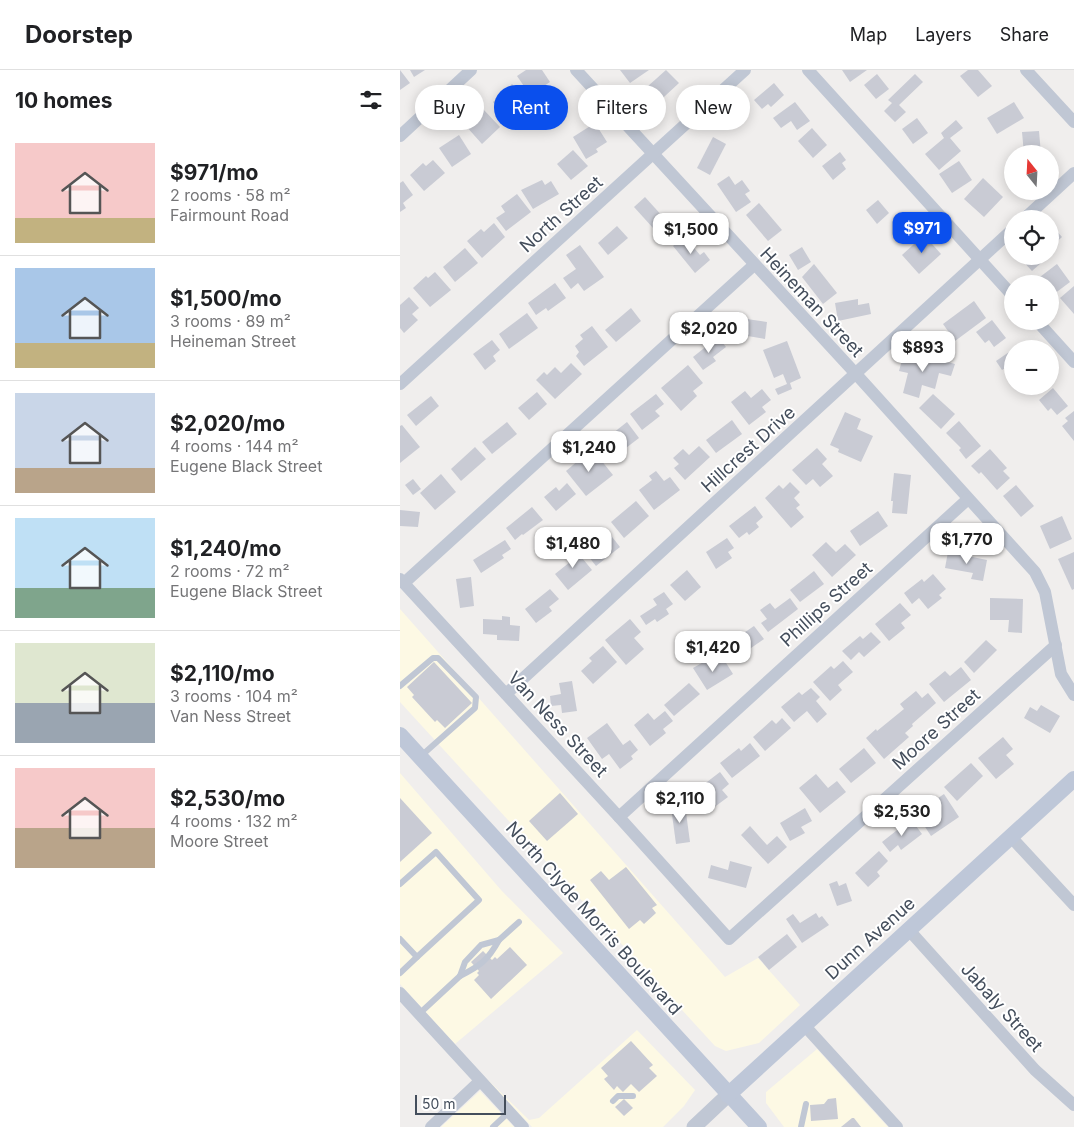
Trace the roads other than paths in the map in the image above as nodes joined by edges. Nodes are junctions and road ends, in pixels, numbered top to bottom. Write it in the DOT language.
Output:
graph roads {
  1 [pos="471,70"];
  2 [pos="576,70"];
  3 [pos="745,70"];
  4 [pos="808,70"];
  5 [pos="1026,70"];
  6 [pos="1074,122"];
  7 [pos="400,136"];
  8 [pos="652,154"];
  9 [pos="1074,173"];
  10 [pos="1034,210"];
  11 [pos="1004,237"];
  12 [pos="980,259"];
  13 [pos="754,265"];
  14 [pos="1004,286"];
  15 [pos="1045,330"];
  16 [pos="1074,362"];
  17 [pos="856,374"];
  18 [pos="400,384"];
  19 [pos="968,499"];
  20 [pos="402,581"];
  21 [pos="1056,645"];
  22 [pos="400,686"];
  23 [pos="506,694"];
  24 [pos="1074,695"];
  25 [pos="400,734"];
  26 [pos="420,757"];
  27 [pos="1074,779"];
  28 [pos="618,817"];
  29 [pos="1011,837"];
  30 [pos="400,884"];
  31 [pos="1074,905"];
  32 [pos="520,922"];
  33 [pos="908,929"];
  34 [pos="400,939"];
  35 [pos="729,939"];
  36 [pos="499,940"];
  37 [pos="418,958"];
  38 [pos="400,973"];
  39 [pos="460,976"];
  40 [pos="400,993"];
  41 [pos="419,1014"];
  42 [pos="804,1025"];
  43 [pos="480,1081"];
  44 [pos="728,1095"];
  45 [pos="633,1096"];
  46 [pos="613,1101"];
  47 [pos="806,1104"];
  48 [pos="1074,1105"];
  49 [pos="509,1112"];
  50 [pos="435,1126"];
  51 [pos="493,1127"];
  52 [pos="523,1127"];
  53 [pos="694,1127"];
  54 [pos="759,1127"];
  55 [pos="801,1127"];
  56 [pos="897,1127"];
  1 -- 7 [label="street"];
  2 -- 8 [label="street, Heineman Street"];
  3 -- 8 [label="street, North Street"];
  4 -- 12 [label="street"];
  5 -- 6 [label="street"];
  8 -- 13 [label="street, Heineman Street"];
  8 -- 18 [label="street, North Street"];
  9 -- 10 [label="street"];
  11 -- 12 [label="street, Hillcrest Drive"];
  12 -- 14 [label="street"];
  12 -- 17 [label="street, Hillcrest Drive"];
  13 -- 17 [label="street, Heineman Street"];
  13 -- 20 [label="street"];
  15 -- 16 [label="street"];
  17 -- 19 [label="street, Heineman Street"];
  17 -- 23 [label="street, Hillcrest Drive"];
  19 -- 21 [label="street, Heineman Street"];
  19 -- 28 [label="street, Phillips Street"];
  20 -- 23 [label="street, Van Ness Street"];
  21 -- 24 [label="street, Heineman Street"];
  21 -- 35 [label="street, Moore Street"];
  22 -- 26 [label="lane"];
  23 -- 28 [label="street, Van Ness Street"];
  25 -- 26 [label="main road, North Clyde Morris Boulevard"];
  26 -- 44 [label="main road, North Clyde Morris Boulevard"];
  27 -- 29 [label="main road, Dunn Avenue"];
  28 -- 35 [label="street, Van Ness Street"];
  29 -- 31 [label="street"];
  29 -- 33 [label="main road, Dunn Avenue"];
  30 -- 37 [label="lane"];
  32 -- 36 [label="lane"];
  33 -- 42 [label="main road, Dunn Avenue"];
  33 -- 48 [label="street, Jabaly Street"];
  34 -- 37 [label="lane"];
  36 -- 39 [label="lane"];
  36 -- 39 [label="lane"];
  37 -- 38 [label="lane"];
  39 -- 41 [label="lane"];
  40 -- 41 [label="street"];
  41 -- 43 [label="street"];
  42 -- 44 [label="main road, Dunn Avenue"];
  42 -- 56 [label="street"];
  43 -- 49 [label="street"];
  43 -- 50 [label="street"];
  44 -- 53 [label="street, Dunn Avenue"];
  44 -- 54 [label="main road, North Clyde Morris Boulevard"];
  45 -- 46 [label="lane"];
  47 -- 55 [label="lane"];
  49 -- 51 [label="lane"];
  49 -- 52 [label="street"];
}
